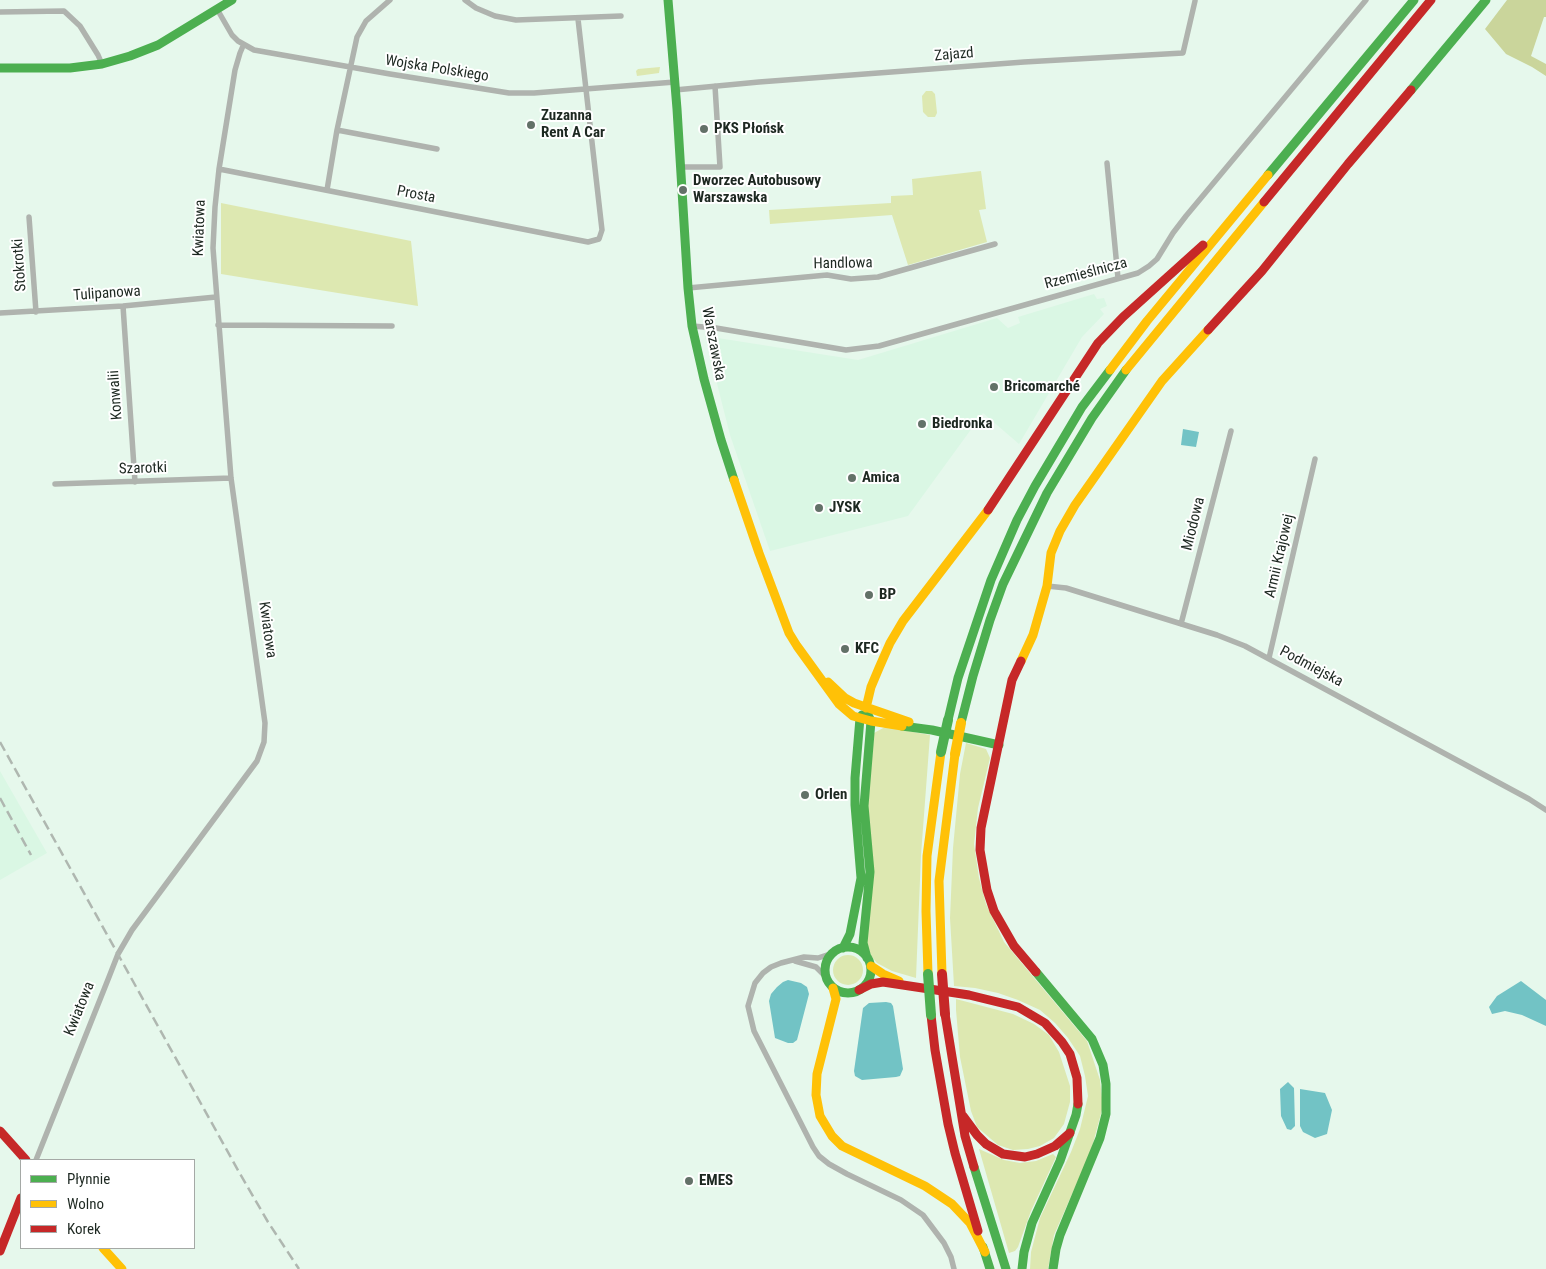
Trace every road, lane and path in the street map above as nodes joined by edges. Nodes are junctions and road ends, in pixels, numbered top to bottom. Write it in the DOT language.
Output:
graph roads {
  1 [pos="232,0"];
  2 [pos="390,0"];
  3 [pos="465,0"];
  4 [pos="668,0"];
  5 [pos="1366,0"];
  6 [pos="1414,0"];
  7 [pos="1431,0"];
  8 [pos="1486,0"];
  9 [pos="1195,2"];
  10 [pos="217,9"];
  11 [pos="0,12"];
  12 [pos="621,16"];
  13 [pos="578,19"];
  14 [pos="244,46"];
  15 [pos="102,64"];
  16 [pos="349,67"];
  17 [pos="0,68"];
  18 [pos="675,86"];
  19 [pos="715,86"];
  20 [pos="586,89"];
  21 [pos="337,130"];
  22 [pos="437,149"];
  23 [pos="1107,162"];
  24 [pos="681,167"];
  25 [pos="219,169"];
  26 [pos="326,190"];
  27 [pos="29,217"];
  28 [pos="1230,221"];
  29 [pos="995,244"];
  30 [pos="1118,278"];
  31 [pos="688,288"];
  32 [pos="216,297"];
  33 [pos="123,306"];
  34 [pos="36,312"];
  35 [pos="0,313"];
  36 [pos="218,325"];
  37 [pos="392,326"];
  38 [pos="692,326"];
  39 [pos="1231,431"];
  40 [pos="1316,458"];
  41 [pos="231,478"];
  42 [pos="135,482"];
  43 [pos="55,484"];
  44 [pos="1047,586"];
  45 [pos="1181,624"];
  46 [pos="1269,658"];
  47 [pos="816,672"];
  48 [pos="866,708"];
  49 [pos="860,718"];
  50 [pos="870,721"];
  51 [pos="932,730"];
  52 [pos="999,745"];
  53 [pos="1546,810"];
  54 [pos="843,948"];
  55 [pos="833,953"];
  56 [pos="790,960"];
  57 [pos="869,962"];
  58 [pos="827,978"];
  59 [pos="909,985"];
  60 [pos="833,988"];
  61 [pos="859,990"];
  62 [pos="960,1113"];
  63 [pos="0,1131"];
  64 [pos="1070,1133"];
  65 [pos="25,1159"];
  66 [pos="36,1159"];
  67 [pos="20,1201"];
  68 [pos="105,1249"];
  69 [pos="0,1251"];
  70 [pos="984,1252"];
  71 [pos="122,1269"];
  72 [pos="954,1269"];
  73 [pos="990,1269"];
  74 [pos="1006,1269"];
  75 [pos="1022,1269"];
  76 [pos="1054,1269"];
  1 -- 10 [label="main road"];
  2 -- 16 [label="street"];
  3 -- 13 [label="street"];
  4 -- 18 [label="main road, Warszawska"];
  5 -- 30 [label="street, Rzemieślnicza"];
  6 -- 28 [label="main road"];
  7 -- 62 [label="main road, bridge"];
  8 -- 44 [label="main road"];
  9 -- 19 [label="street, Zajazd"];
  10 -- 14 [label="street"];
  10 -- 15 [label="main road"];
  11 -- 15 [label="street"];
  12 -- 13 [label="street"];
  13 -- 20 [label="street"];
  14 -- 16 [label="street, Wojska Polskiego"];
  14 -- 25 [label="street, Kwiatowa"];
  15 -- 17 [label="main road"];
  16 -- 20 [label="street, Wojska Polskiego"];
  16 -- 21 [label="street"];
  18 -- 19 [label="street, Zajazd"];
  18 -- 20 [label="street, Wojska Polskiego"];
  18 -- 24 [label="main road, Warszawska"];
  19 -- 24 [label="street"];
  20 -- 26 [label="street, Prosta"];
  21 -- 22 [label="street"];
  21 -- 26 [label="street"];
  23 -- 30 [label="street"];
  24 -- 31 [label="main road, Warszawska"];
  25 -- 26 [label="street, Prosta"];
  25 -- 32 [label="street, Kwiatowa"];
  27 -- 34 [label="street, Stokrotki"];
  28 -- 48 [label="main road"];
  28 -- 70 [label="main road, bridge"];
  29 -- 31 [label="street, Handlowa"];
  30 -- 38 [label="street, Rzemieślnicza"];
  31 -- 38 [label="main road, Warszawska"];
  32 -- 33 [label="street, Tulipanowa"];
  32 -- 36 [label="street, Kwiatowa"];
  33 -- 34 [label="street, Tulipanowa"];
  33 -- 42 [label="street, Konwalii"];
  34 -- 35 [label="street, Tulipanowa"];
  36 -- 37 [label="street"];
  36 -- 41 [label="street, Kwiatowa"];
  38 -- 47 [label="main road, Warszawska"];
  39 -- 45 [label="street, Miodowa"];
  40 -- 46 [label="street, Armii Krajowej"];
  41 -- 42 [label="street, Szarotki"];
  41 -- 66 [label="street, Kwiatowa"];
  42 -- 43 [label="street, Szarotki"];
  44 -- 45 [label="street, Podmiejska"];
  44 -- 52 [label="main road"];
  45 -- 46 [label="street, Podmiejska"];
  46 -- 53 [label="street, Podmiejska"];
  47 -- 48 [label="main road"];
  47 -- 49 [label="main road"];
  48 -- 49 [label="main road"];
  48 -- 50 [label="main road"];
  48 -- 51 [label="main road"];
  49 -- 50 [label="main road"];
  49 -- 54 [label="main road"];
  50 -- 51 [label="main road"];
  50 -- 57 [label="main road"];
  51 -- 52 [label="main road"];
  52 -- 76 [label="main road"];
  54 -- 55 [label="main road"];
  54 -- 57 [label="main road"];
  55 -- 56 [label="street"];
  55 -- 58 [label="main road"];
  56 -- 58 [label="street"];
  56 -- 72 [label="street"];
  57 -- 59 [label="main road"];
  57 -- 61 [label="main road"];
  58 -- 60 [label="main road"];
  59 -- 61 [label="main road"];
  59 -- 64 [label="main road"];
  60 -- 61 [label="main road"];
  60 -- 70 [label="main road"];
  62 -- 64 [label="main road"];
  62 -- 74 [label="main road"];
  63 -- 65 [label="main road"];
  64 -- 75 [label="main road"];
  67 -- 69 [label="main road"];
  68 -- 71 [label="main road"];
  70 -- 73 [label="main road"];
}
